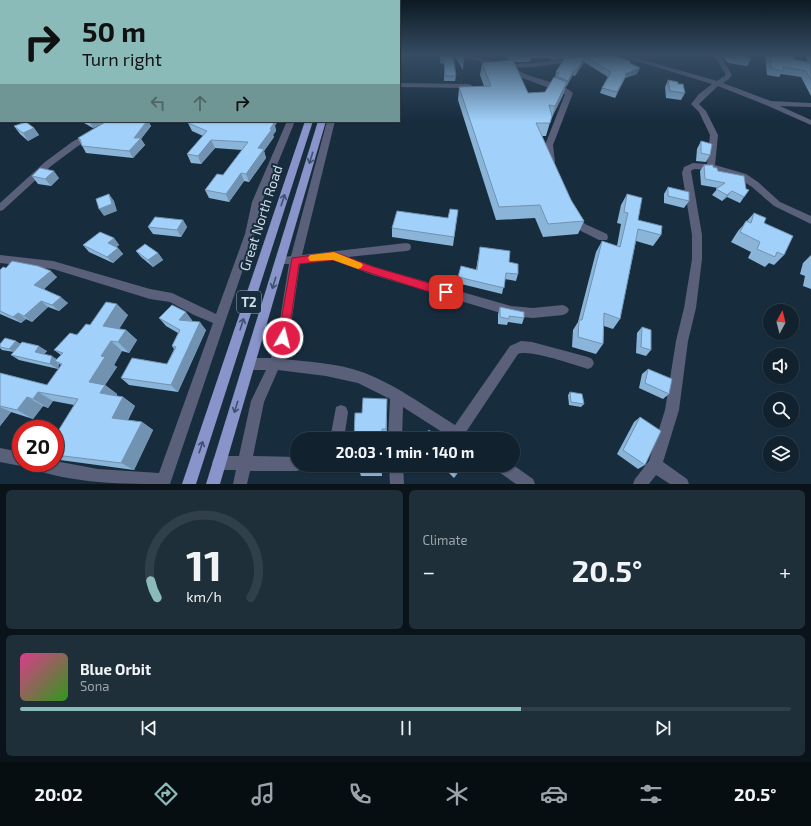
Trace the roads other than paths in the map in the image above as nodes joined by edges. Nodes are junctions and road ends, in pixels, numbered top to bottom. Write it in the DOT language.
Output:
graph roads {
  1 [pos="526,78"];
  2 [pos="704,78"];
  3 [pos="727,78"];
  4 [pos="717,83"];
  5 [pos="400,85"];
  6 [pos="469,86"];
  7 [pos="769,103"];
  8 [pos="811,105"];
  9 [pos="113,122"];
  10 [pos="291,122"];
  11 [pos="309,122"];
  12 [pos="322,122"];
  13 [pos="331,122"];
  14 [pos="811,123"];
  15 [pos="712,167"];
  16 [pos="554,173"];
  17 [pos="0,208"];
  18 [pos="571,208"];
  19 [pos="811,220"];
  20 [pos="603,236"];
  21 [pos="406,247"];
  22 [pos="334,256"];
  23 [pos="0,259"];
  24 [pos="295,260"];
  25 [pos="280,261"];
  26 [pos="562,310"];
  27 [pos="219,320"];
  28 [pos="588,362"];
  29 [pos="249,364"];
  30 [pos="275,364"];
  31 [pos="397,396"];
  32 [pos="341,412"];
  33 [pos="338,432"];
  34 [pos="395,432"];
  35 [pos="455,432"];
  36 [pos="463,432"];
  37 [pos="0,455"];
  38 [pos="12,457"];
  39 [pos="219,463"];
  40 [pos="245,463"];
  41 [pos="290,464"];
  42 [pos="655,465"];
  43 [pos="64,472"];
  44 [pos="396,472"];
  45 [pos="511,472"];
  46 [pos="163,482"];
  47 [pos="189,484"];
  48 [pos="213,484"];
  49 [pos="240,484"];
  50 [pos="397,484"];
  51 [pos="528,484"];
  52 [pos="640,484"];
  53 [pos="682,484"];
  1 -- 16 [label="street"];
  2 -- 4 [label="street"];
  3 -- 4 [label="street"];
  4 -- 7 [label="street"];
  4 -- 15 [label="street"];
  5 -- 6 [label="street"];
  7 -- 8 [label="street"];
  7 -- 14 [label="street"];
  9 -- 17 [label="street"];
  10 -- 27 [label="street"];
  47 -- 11 [label="main road, Great North Road / T2, one-way"];
  12 -- 25 [label="main road, Great North Road / T2, one-way"];
  13 -- 24 [label="street"];
  15 -- 19 [label="street"];
  15 -- 42 [label="street"];
  18 -- 20 [label="street"];
  21 -- 22 [label="street"];
  22 -- 24 [label="street"];
  22 -- 26 [label="street"];
  23 -- 27 [label="street"];
  24 -- 25 [label="street"];
  24 -- 30 [label="street"];
  25 -- 29 [label="main road, Great North Road / T2, one-way"];
  27 -- 46 [label="street"];
  28 -- 36 [label="street"];
  29 -- 30 [label="street"];
  29 -- 39 [label="main road, Great North Road / T2, one-way"];
  30 -- 31 [label="street"];
  30 -- 40 [label="street"];
  31 -- 34 [label="street"];
  31 -- 35 [label="street"];
  32 -- 33 [label="street"];
  37 -- 38 [label="street"];
  39 -- 40 [label="street"];
  39 -- 48 [label="main road, Great North Road / T2"];
  40 -- 41 [label="street"];
  40 -- 49 [label="street"];
  42 -- 52 [label="street"];
  42 -- 53 [label="street"];
  43 -- 46 [label="street"];
  44 -- 50 [label="street"];
  45 -- 51 [label="street"];
}
